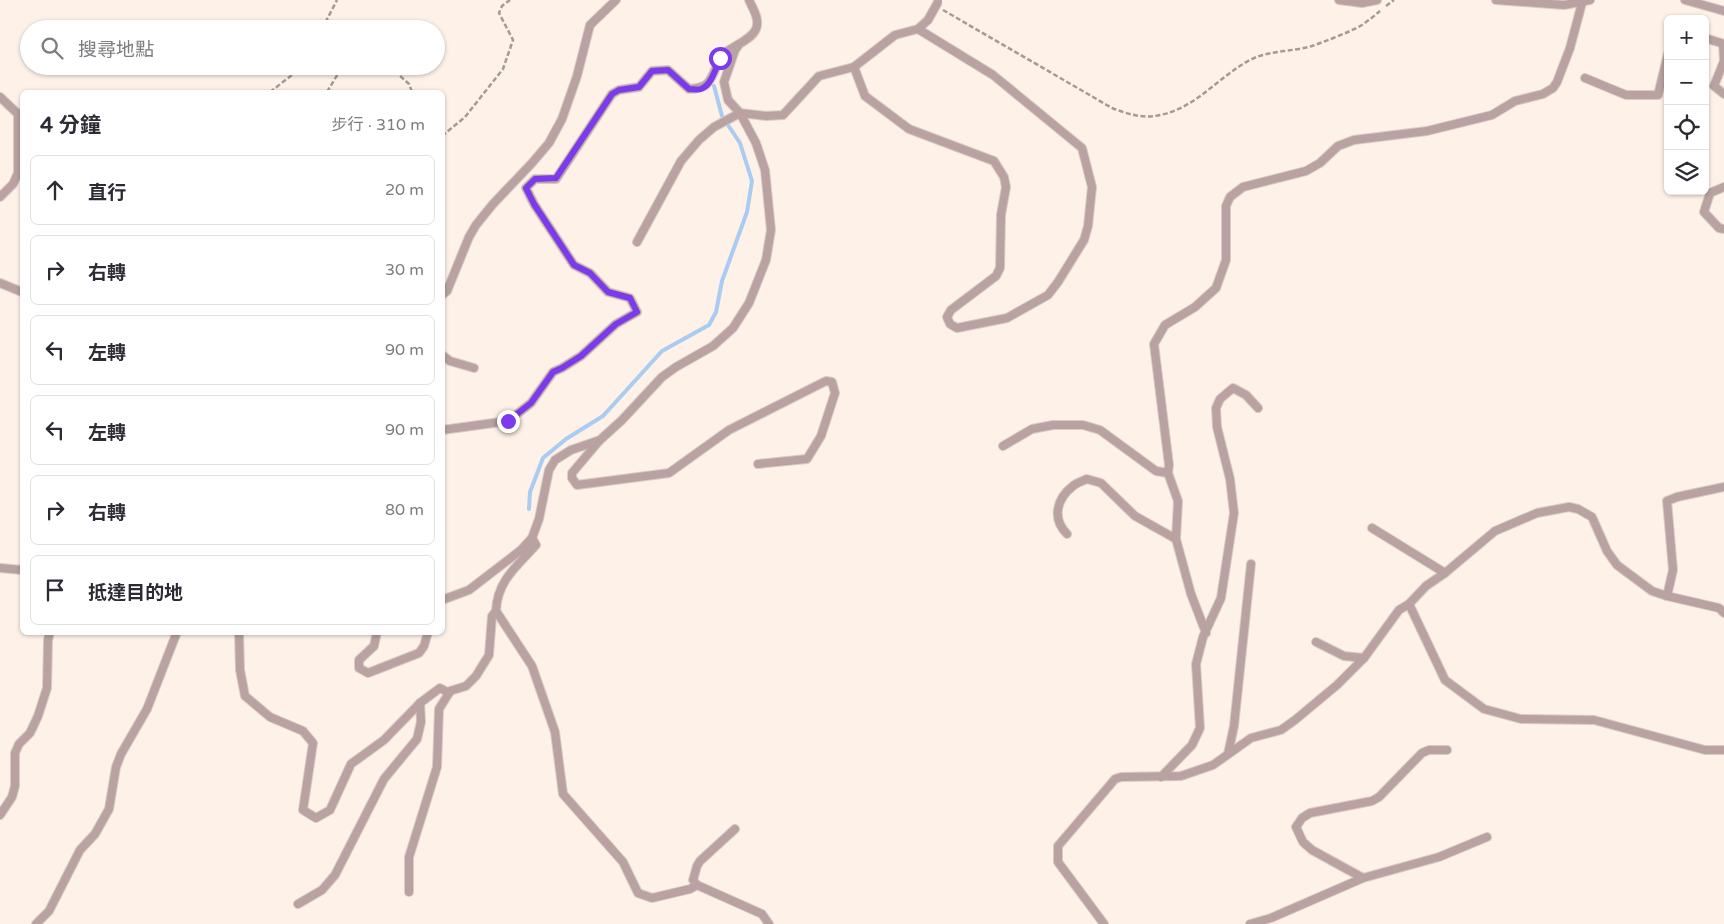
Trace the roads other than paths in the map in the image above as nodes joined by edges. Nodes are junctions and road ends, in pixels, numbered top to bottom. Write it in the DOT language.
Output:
graph roads {
  1 [pos="616,0"];
  2 [pos="749,0"];
  3 [pos="1339,0"];
  4 [pos="1377,0"];
  5 [pos="1496,0"];
  6 [pos="1590,0"];
  7 [pos="1685,0"];
  8 [pos="938,2"];
  9 [pos="1582,3"];
  10 [pos="1724,11"];
  11 [pos="918,30"];
  12 [pos="1709,39"];
  13 [pos="740,42"];
  14 [pos="1724,44"];
  15 [pos="1667,60"];
  16 [pos="854,67"];
  17 [pos="1585,78"];
  18 [pos="1724,94"];
  19 [pos="0,97"];
  20 [pos="740,113"];
  21 [pos="1724,187"];
  22 [pos="0,197"];
  23 [pos="1724,229"];
  24 [pos="637,242"];
  25 [pos="0,283"];
  26 [pos="20,291"];
  27 [pos="445,293"];
  28 [pos="445,357"];
  29 [pos="474,368"];
  30 [pos="1258,408"];
  31 [pos="445,430"];
  32 [pos="600,440"];
  33 [pos="1003,446"];
  34 [pos="758,464"];
  35 [pos="1168,473"];
  36 [pos="1724,487"];
  37 [pos="1372,528"];
  38 [pos="1067,534"];
  39 [pos="532,538"];
  40 [pos="1176,539"];
  41 [pos="1251,564"];
  42 [pos="0,568"];
  43 [pos="20,570"];
  44 [pos="1445,573"];
  45 [pos="1667,596"];
  46 [pos="445,599"];
  47 [pos="1409,604"];
  48 [pos="496,610"];
  49 [pos="1724,612"];
  50 [pos="1206,633"];
  51 [pos="49,635"];
  52 [pos="176,635"];
  53 [pos="239,635"];
  54 [pos="376,635"];
  55 [pos="427,635"];
  56 [pos="1316,642"];
  57 [pos="1364,658"];
  58 [pos="449,693"];
  59 [pos="420,703"];
  60 [pos="1447,750"];
  61 [pos="1724,750"];
  62 [pos="1228,754"];
  63 [pos="1161,777"];
  64 [pos="0,815"];
  65 [pos="735,828"];
  66 [pos="1487,837"];
  67 [pos="1363,878"];
  68 [pos="697,884"];
  69 [pos="409,892"];
  70 [pos="298,904"];
  71 [pos="36,924"];
  72 [pos="769,924"];
  73 [pos="1104,924"];
  74 [pos="1250,924"];
  1 -- 27 [label="lane"];
  2 -- 13 [label="lane"];
  3 -- 4 [label="lane"];
  5 -- 9 [label="lane"];
  6 -- 9 [label="lane"];
  7 -- 10 [label="lane"];
  8 -- 11 [label="lane, bridge"];
  9 -- 35 [label="lane"];
  11 -- 16 [label="lane"];
  11 -- 16 [label="lane"];
  12 -- 14 [label="lane"];
  13 -- 20 [label="lane"];
  13 -- 31 [label="lane"];
  14 -- 18 [label="lane"];
  15 -- 17 [label="lane"];
  16 -- 20 [label="lane"];
  19 -- 22 [label="lane"];
  20 -- 24 [label="lane"];
  20 -- 32 [label="lane"];
  21 -- 23 [label="lane"];
  25 -- 26 [label="lane"];
  28 -- 29 [label="lane"];
  30 -- 50 [label="lane"];
  32 -- 34 [label="lane"];
  32 -- 39 [label="lane"];
  33 -- 35 [label="lane"];
  35 -- 40 [label="lane"];
  36 -- 45 [label="lane"];
  37 -- 44 [label="lane"];
  38 -- 40 [label="lane"];
  39 -- 46 [label="lane"];
  39 -- 48 [label="lane"];
  40 -- 50 [label="lane"];
  41 -- 62 [label="lane"];
  42 -- 43 [label="lane"];
  44 -- 45 [label="lane"];
  44 -- 47 [label="lane"];
  45 -- 49 [label="lane"];
  47 -- 57 [label="lane"];
  47 -- 61 [label="lane"];
  48 -- 58 [label="lane"];
  48 -- 68 [label="lane"];
  50 -- 63 [label="lane"];
  51 -- 64 [label="lane"];
  52 -- 71 [label="lane"];
  53 -- 59 [label="lane"];
  54 -- 55 [label="lane"];
  56 -- 57 [label="lane"];
  57 -- 62 [label="lane"];
  58 -- 59 [label="lane"];
  58 -- 69 [label="lane"];
  59 -- 70 [label="lane"];
  60 -- 67 [label="lane"];
  62 -- 63 [label="lane"];
  63 -- 73 [label="lane"];
  65 -- 68 [label="lane"];
  66 -- 67 [label="lane"];
  67 -- 74 [label="lane"];
  68 -- 72 [label="lane"];
}
